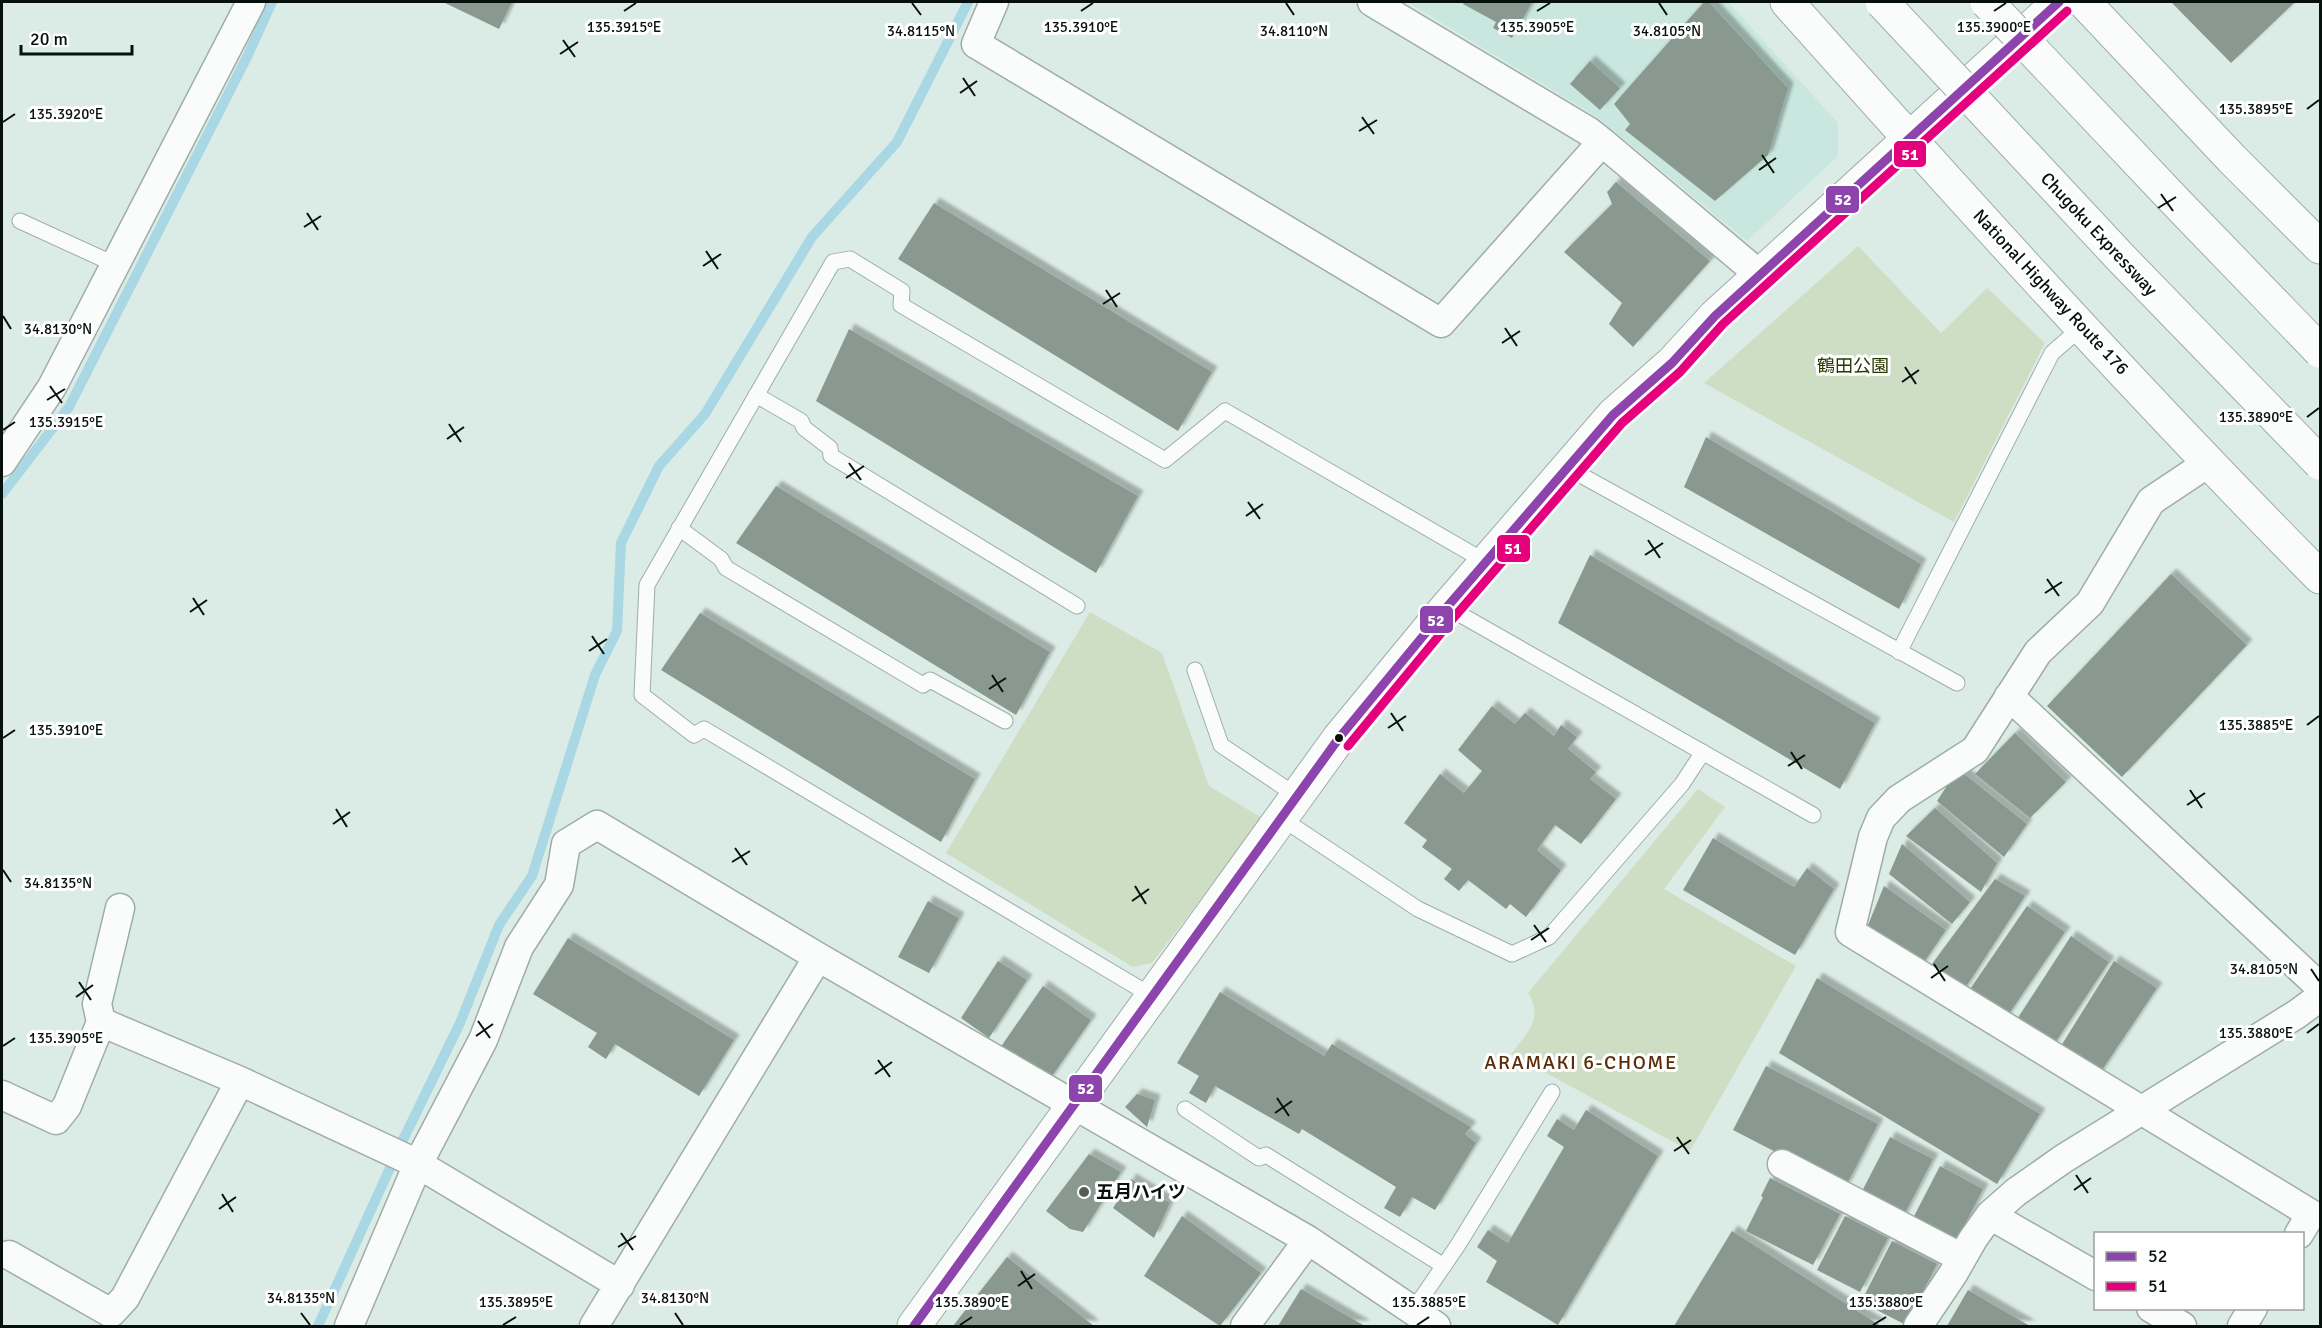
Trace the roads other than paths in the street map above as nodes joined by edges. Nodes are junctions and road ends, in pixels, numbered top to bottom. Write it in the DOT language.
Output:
graph roads {
  1 [pos="251,2"];
  2 [pos="994,2"];
  3 [pos="1372,2"];
  4 [pos="1787,2"];
  5 [pos="1882,2"];
  6 [pos="1987,2"];
  7 [pos="2059,2"];
  8 [pos="2084,2"];
  9 [pos="1910,139"];
  10 [pos="1602,142"];
  11 [pos="20,221"];
  12 [pos="2320,247"];
  13 [pos="114,264"];
  14 [pos="1760,275"];
  15 [pos="2083,326"];
  16 [pos="2320,351"];
  17 [pos="756,395"];
  18 [pos="2,462"];
  19 [pos="2320,463"];
  20 [pos="2208,464"];
  21 [pos="1569,468"];
  22 [pos="679,528"];
  23 [pos="1486,562"];
  24 [pos="2320,577"];
  25 [pos="1077,606"];
  26 [pos="1447,607"];
  27 [pos="1899,652"];
  28 [pos="1195,670"];
  29 [pos="1957,683"];
  30 [pos="2009,696"];
  31 [pos="1005,721"];
  32 [pos="1703,752"];
  33 [pos="1289,807"];
  34 [pos="1813,815"];
  35 [pos="120,908"];
  36 [pos="818,957"];
  37 [pos="2320,987"];
  38 [pos="1152,996"];
  39 [pos="2320,997"];
  40 [pos="101,1022"];
  41 [pos="240,1081"];
  42 [pos="1552,1092"];
  43 [pos="2,1095"];
  44 [pos="1074,1105"];
  45 [pos="1185,1109"];
  46 [pos="2140,1110"];
  47 [pos="418,1164"];
  48 [pos="1782,1164"];
  49 [pos="1990,1215"];
  50 [pos="2310,1223"];
  51 [pos="1308,1240"];
  52 [pos="9,1255"];
  53 [pos="1962,1258"];
  54 [pos="1444,1266"];
  55 [pos="2094,1275"];
  56 [pos="620,1285"];
  57 [pos="2154,1310"];
  58 [pos="2252,1310"];
  59 [pos="1412,1312"];
  60 [pos="107,1320"];
  61 [pos="349,1326"];
  62 [pos="594,1326"];
  63 [pos="914,1326"];
  64 [pos="1245,1326"];
  65 [pos="1436,1326"];
  66 [pos="1918,1326"];
  67 [pos="2182,1326"];
  68 [pos="2242,1326"];
  1 -- 13 [label="street"];
  2 -- 10 [label="street"];
  3 -- 10 [label="street"];
  4 -- 9 [label="main road, National Highway Route 176"];
  5 -- 19 [label="main road, Chugoku Expressway, bridge"];
  6 -- 16 [label="main road, bridge"];
  7 -- 9 [label="main road"];
  8 -- 12 [label="main road"];
  9 -- 14 [label="main road"];
  9 -- 15 [label="main road, National Highway Route 176"];
  10 -- 14 [label="street"];
  11 -- 13 [label="lane"];
  13 -- 18 [label="street"];
  14 -- 21 [label="main road"];
  15 -- 20 [label="main road, National Highway Route 176"];
  15 -- 27 [label="lane"];
  17 -- 22 [label="lane"];
  17 -- 23 [label="lane"];
  17 -- 25 [label="lane"];
  20 -- 24 [label="main road, National Highway Route 176"];
  20 -- 30 [label="street"];
  21 -- 23 [label="main road"];
  21 -- 27 [label="lane"];
  22 -- 31 [label="lane"];
  22 -- 38 [label="lane"];
  23 -- 26 [label="main road"];
  26 -- 32 [label="lane"];
  26 -- 33 [label="main road"];
  27 -- 29 [label="lane"];
  28 -- 33 [label="lane"];
  30 -- 37 [label="street"];
  30 -- 46 [label="street"];
  32 -- 33 [label="lane"];
  32 -- 34 [label="lane"];
  33 -- 38 [label="main road"];
  35 -- 40 [label="street"];
  36 -- 44 [label="street"];
  36 -- 47 [label="street"];
  36 -- 56 [label="street"];
  38 -- 44 [label="main road"];
  39 -- 46 [label="street"];
  40 -- 41 [label="street"];
  40 -- 43 [label="street"];
  41 -- 47 [label="street"];
  41 -- 60 [label="street"];
  42 -- 54 [label="lane"];
  44 -- 51 [label="street"];
  44 -- 63 [label="main road"];
  45 -- 54 [label="lane"];
  46 -- 49 [label="street"];
  46 -- 50 [label="street"];
  47 -- 56 [label="street"];
  47 -- 61 [label="street"];
  48 -- 53 [label="street"];
  49 -- 53 [label="street"];
  49 -- 55 [label="street"];
  51 -- 59 [label="street"];
  51 -- 64 [label="street"];
  52 -- 60 [label="street"];
  53 -- 66 [label="street"];
  54 -- 59 [label="lane"];
  56 -- 62 [label="street"];
  57 -- 67 [label="street"];
  58 -- 68 [label="street"];
  59 -- 65 [label="street"];
}
